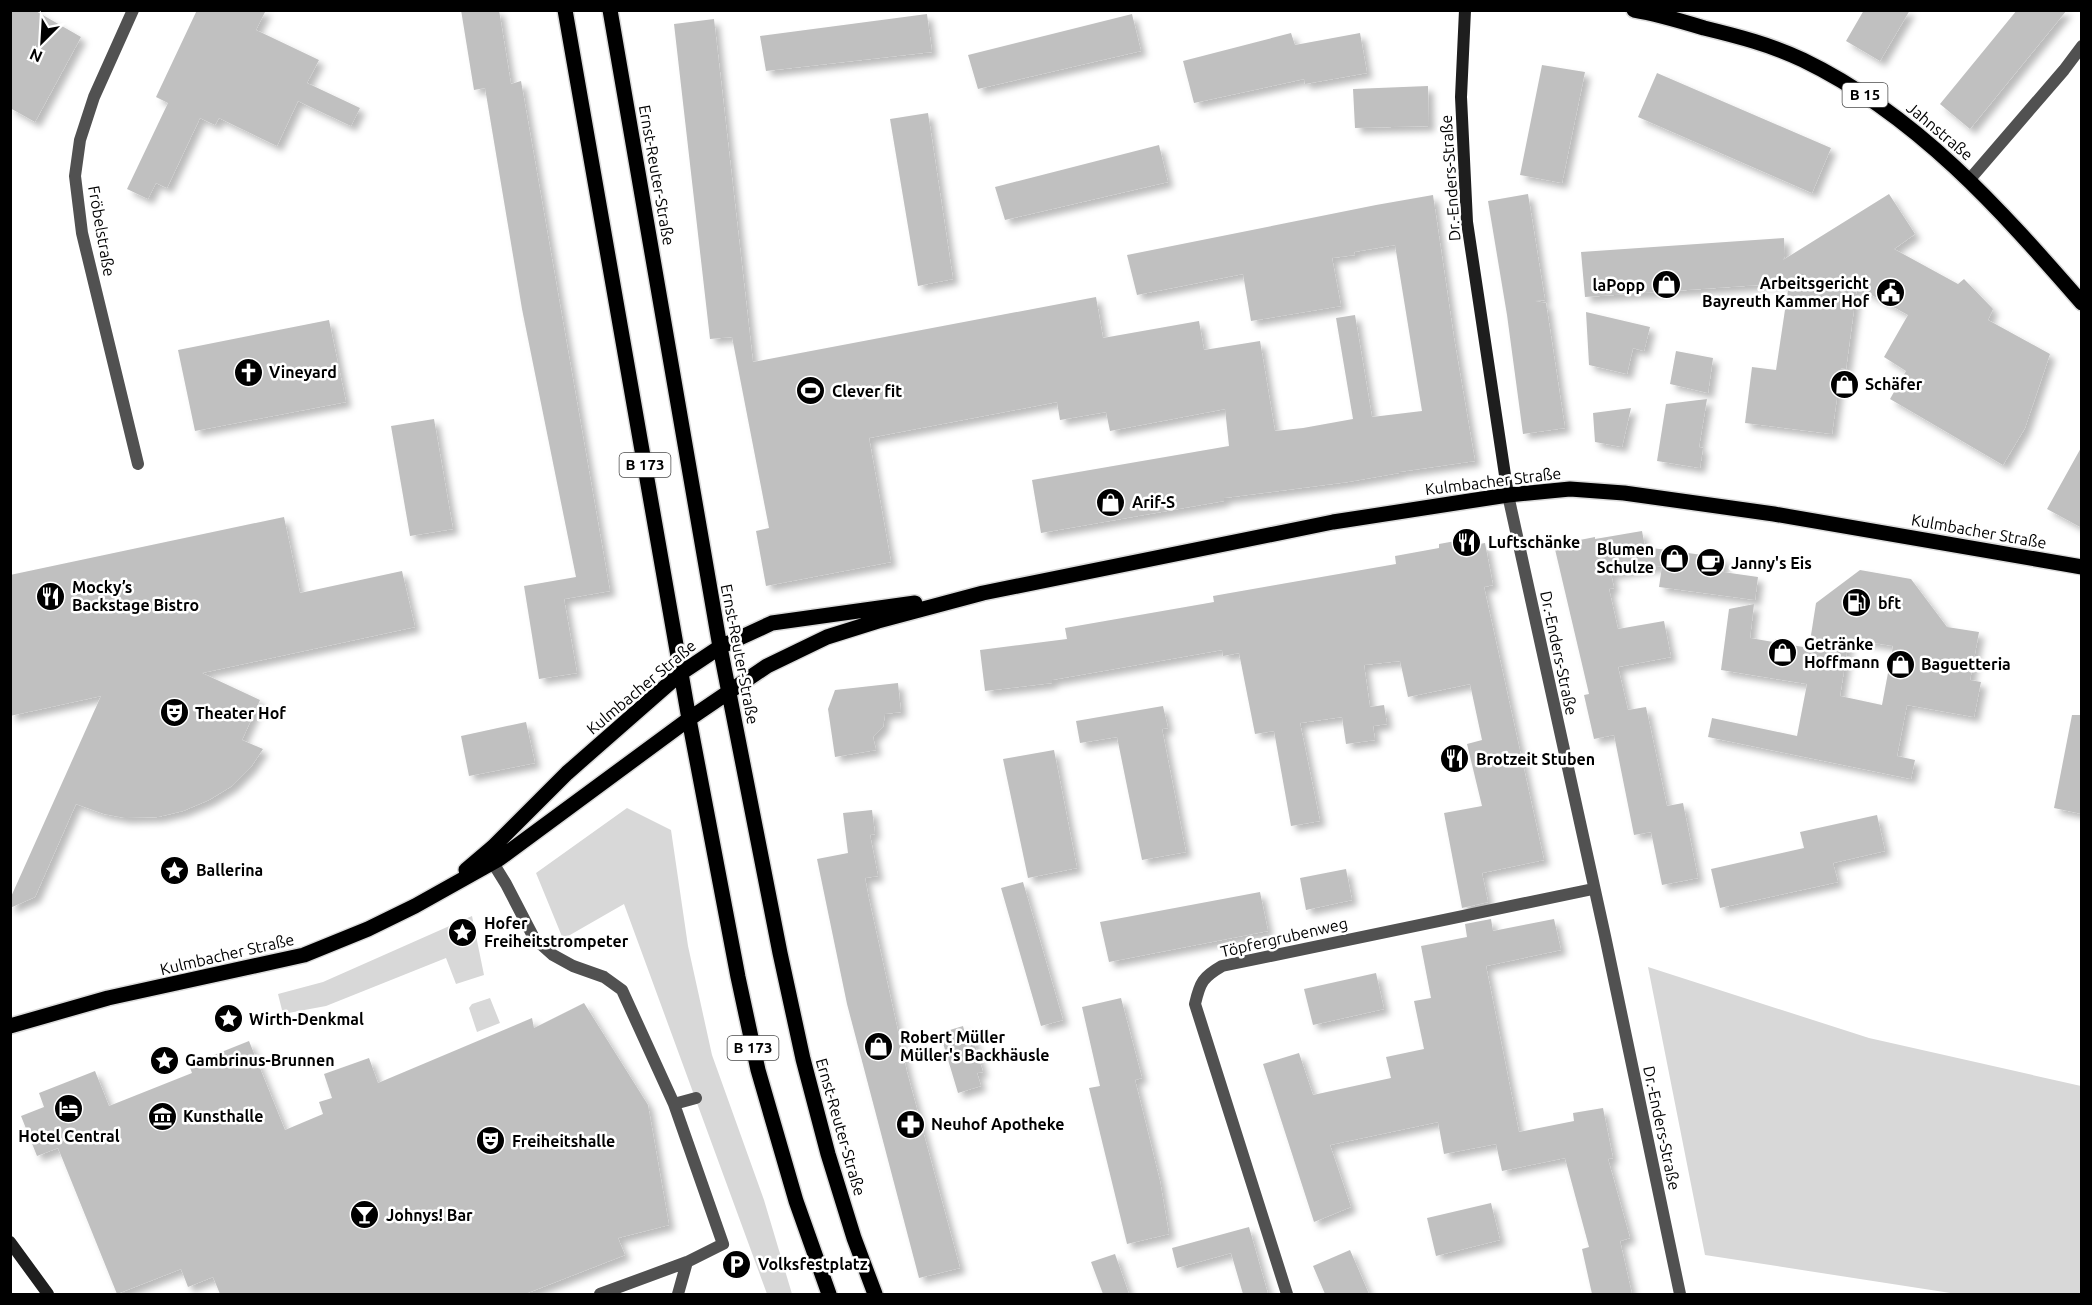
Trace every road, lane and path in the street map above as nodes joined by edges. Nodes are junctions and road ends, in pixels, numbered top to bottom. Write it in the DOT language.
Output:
graph roads {
  1 [pos="133,10"];
  2 [pos="565,10"];
  3 [pos="610,10"];
  4 [pos="1465,10"];
  5 [pos="1634,10"];
  6 [pos="2082,46"];
  7 [pos="1970,179"];
  8 [pos="2082,303"];
  9 [pos="138,464"];
  10 [pos="1508,495"];
  11 [pos="2082,567"];
  12 [pos="983,593"];
  13 [pos="720,647"];
  14 [pos="681,673"];
  15 [pos="729,692"];
  16 [pos="689,718"];
  17 [pos="493,863"];
  18 [pos="1593,889"];
  19 [pos="441,892"];
  20 [pos="10,1026"];
  21 [pos="696,1098"];
  22 [pos="674,1104"];
  23 [pos="10,1242"];
  24 [pos="687,1262"];
  25 [pos="48,1294"];
  26 [pos="600,1294"];
  27 [pos="678,1294"];
  28 [pos="829,1294"];
  29 [pos="875,1294"];
  30 [pos="1287,1294"];
  31 [pos="1680,1294"];
  1 -- 9 [label="street, Fröbelstraße"];
  2 -- 14 [label="main road, B 173"];
  3 -- 13 [label="main road, Ernst-Reuter-Straße / B 173"];
  4 -- 10 [label="main road, Dr.-Enders-Straße"];
  5 -- 7 [label="main road, Jahnstraße / B 15"];
  6 -- 7 [label="street"];
  7 -- 8 [label="main road, Jahnstraße / B 15"];
  10 -- 11 [label="main road, Kulmbacher Straße"];
  10 -- 12 [label="main road, Kulmbacher Straße"];
  10 -- 18 [label="street, Dr.-Enders-Straße"];
  12 -- 13 [label="main road, Kulmbacher Straße"];
  12 -- 15 [label="main road, Kulmbacher Straße"];
  13 -- 14 [label="main road, Kulmbacher Straße"];
  13 -- 15 [label="main road, Ernst-Reuter-Straße / B 173"];
  14 -- 16 [label="main road, B 173"];
  14 -- 19 [label="main road, Kulmbacher Straße"];
  15 -- 16 [label="main road, Kulmbacher Straße"];
  15 -- 29 [label="main road, Ernst-Reuter-Straße / B 173"];
  16 -- 17 [label="main road, Kulmbacher Straße"];
  16 -- 28 [label="main road, B 173"];
  17 -- 19 [label="main road, Kulmbacher Straße"];
  17 -- 22 [label="street"];
  18 -- 30 [label="street, Töpfergrubenweg"];
  18 -- 31 [label="street, Dr.-Enders-Straße"];
  19 -- 20 [label="main road, Kulmbacher Straße"];
  21 -- 22 [label="street"];
  22 -- 24 [label="street"];
  23 -- 25 [label="main road"];
  24 -- 26 [label="street"];
  24 -- 27 [label="street"];
}
